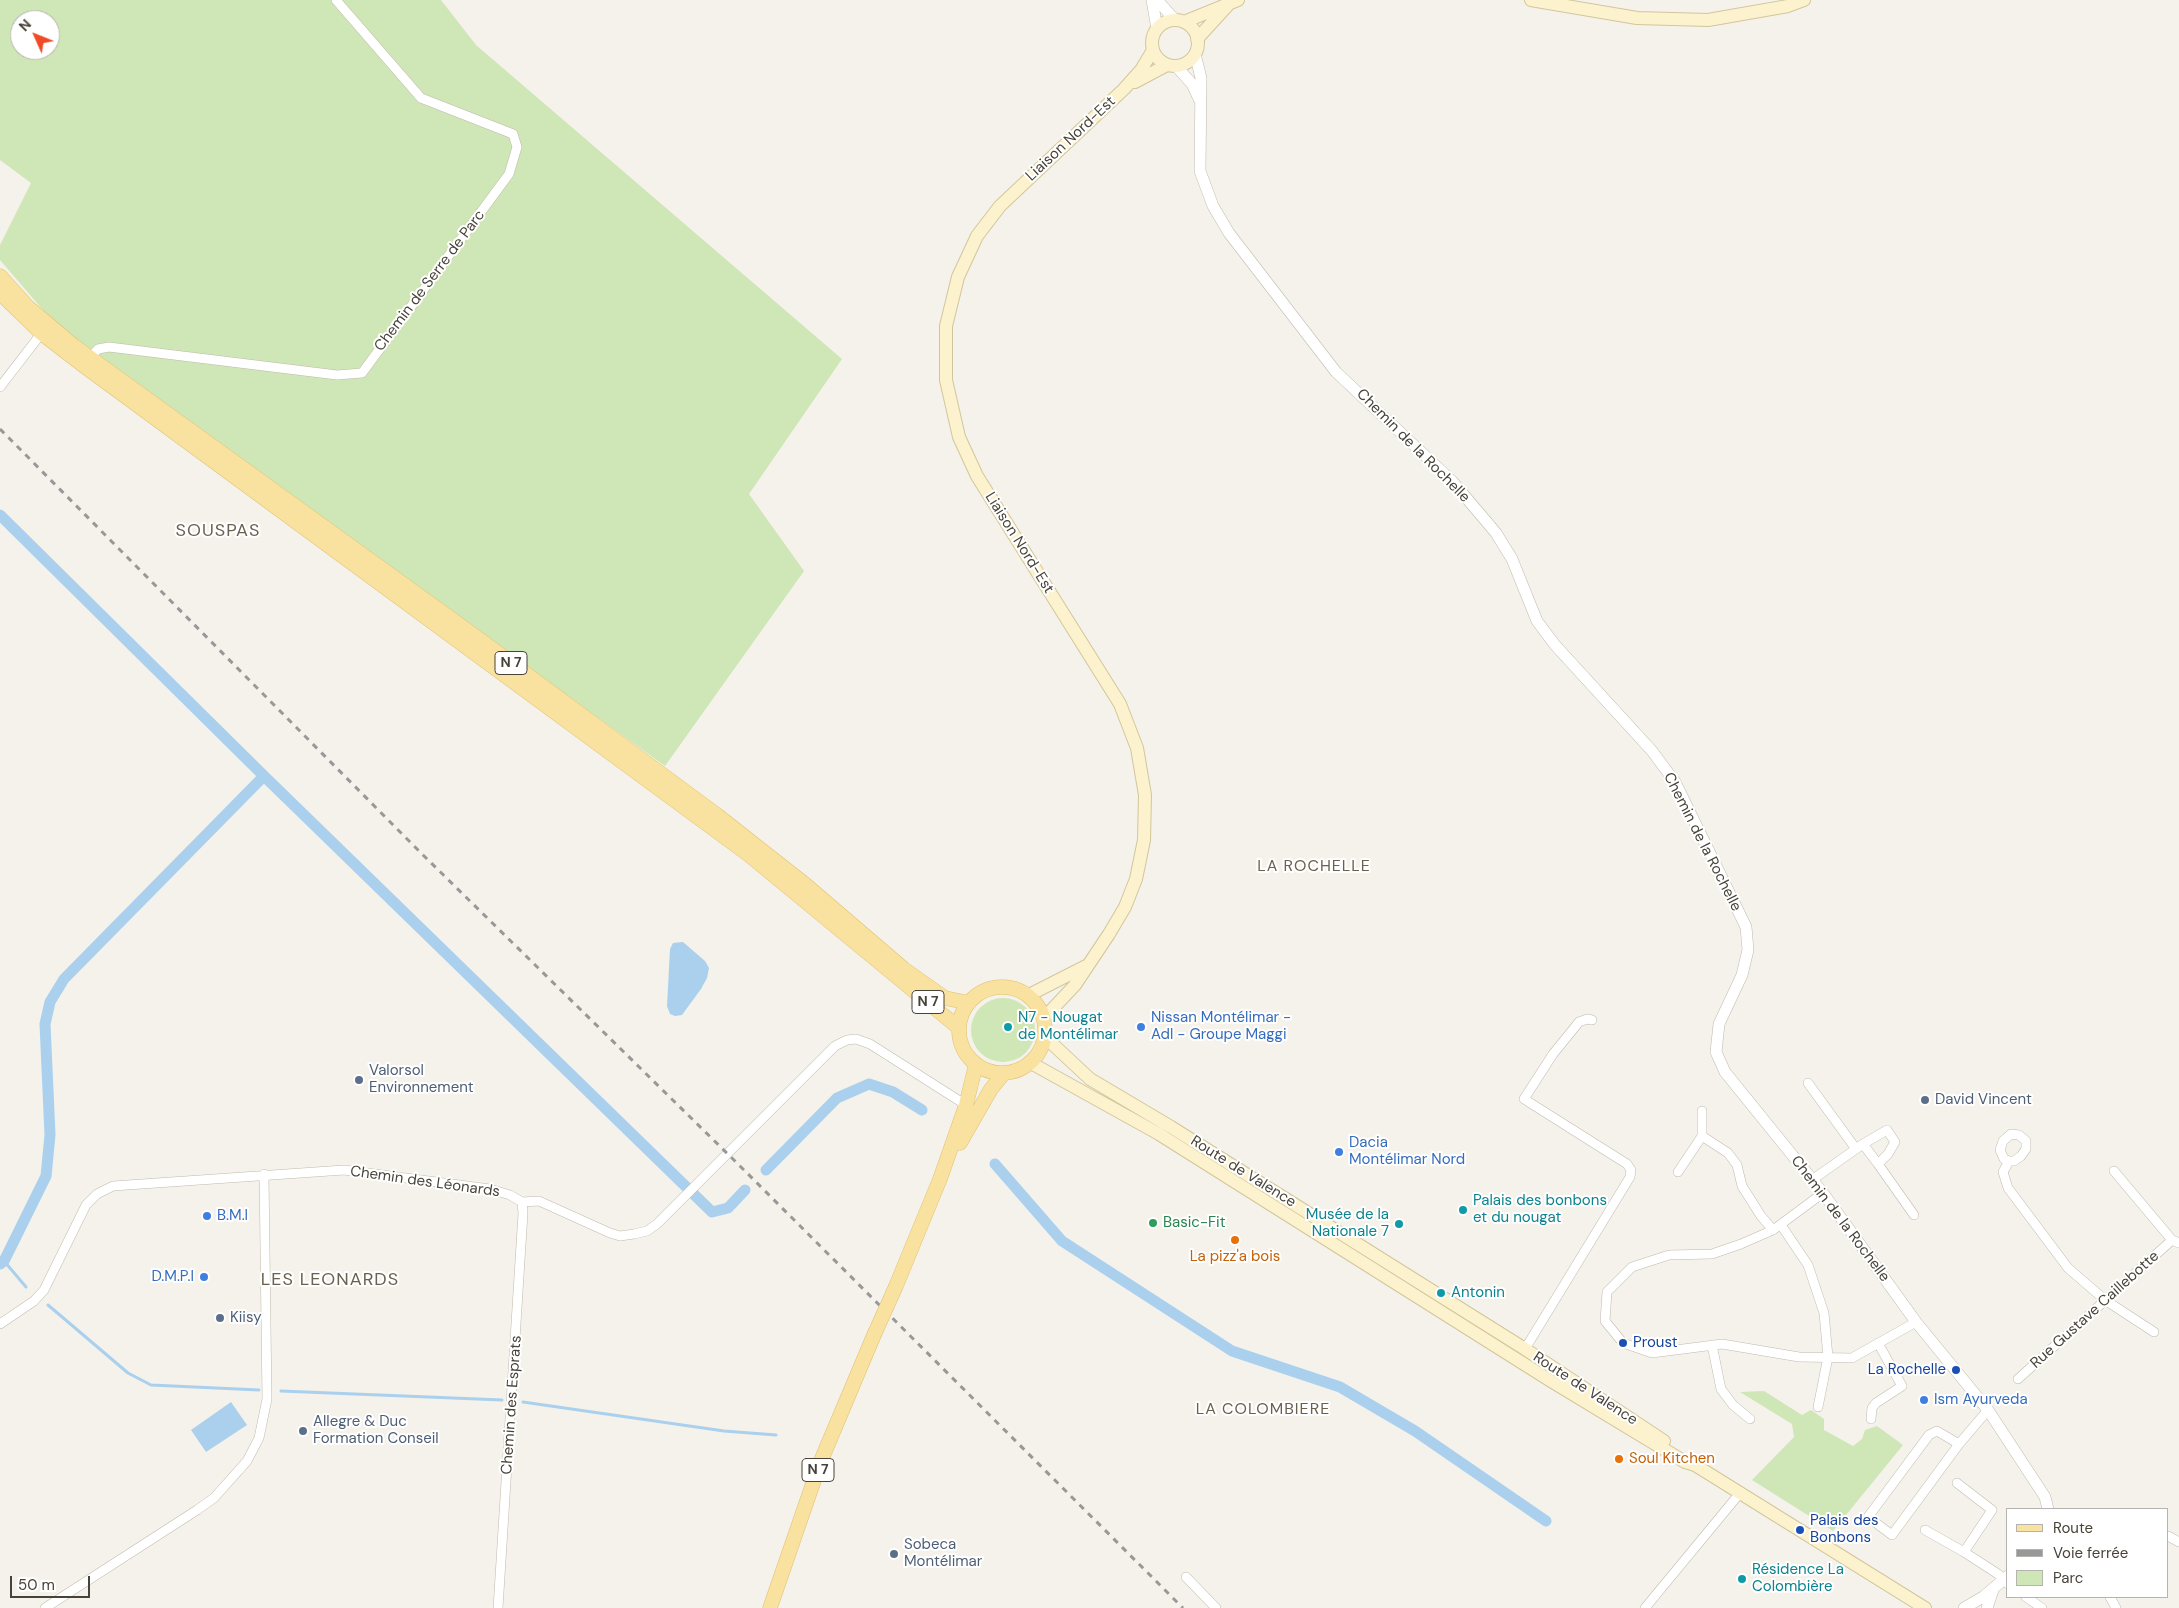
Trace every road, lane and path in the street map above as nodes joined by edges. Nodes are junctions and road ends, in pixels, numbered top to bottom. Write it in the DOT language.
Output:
graph roads {
  1 [pos="336,0"];
  2 [pos="1152,0"];
  3 [pos="1157,0"];
  4 [pos="1531,0"];
  5 [pos="1804,0"];
  6 [pos="1234,2"];
  7 [pos="1180,21"];
  8 [pos="1157,29"];
  9 [pos="1197,39"];
  10 [pos="1152,50"];
  11 [pos="1195,54"];
  12 [pos="1171,66"];
  13 [pos="1124,89"];
  14 [pos="1200,103"];
  15 [pos="0,276"];
  16 [pos="0,293"];
  17 [pos="44,329"];
  18 [pos="87,362"];
  19 [pos="0,387"];
  20 [pos="1088,965"];
  21 [pos="1029,995"];
  22 [pos="968,1003"];
  23 [pos="1044,1018"];
  24 [pos="1592,1020"];
  25 [pos="958,1028"];
  26 [pos="1045,1037"];
  27 [pos="1031,1063"];
  28 [pos="976,1064"];
  29 [pos="1004,1074"];
  30 [pos="1808,1082"];
  31 [pos="966,1105"];
  32 [pos="1702,1111"];
  33 [pos="1702,1136"];
  34 [pos="1859,1147"];
  35 [pos="2009,1161"];
  36 [pos="1878,1164"];
  37 [pos="2114,1171"];
  38 [pos="1678,1172"];
  39 [pos="264,1174"];
  40 [pos="940,1179"];
  41 [pos="1812,1180"];
  42 [pos="1823,1193"];
  43 [pos="522,1202"];
  44 [pos="1914,1215"];
  45 [pos="1777,1227"];
  46 [pos="2176,1242"];
  47 [pos="2105,1300"];
  48 [pos="1916,1322"];
  49 [pos="0,1324"];
  50 [pos="2154,1332"];
  51 [pos="1878,1343"];
  52 [pos="1712,1345"];
  53 [pos="1525,1349"];
  54 [pos="1828,1358"];
  55 [pos="2018,1379"];
  56 [pos="1818,1407"];
  57 [pos="1988,1410"];
  58 [pos="1750,1419"];
  59 [pos="1871,1419"];
  60 [pos="1958,1444"];
  61 [pos="1696,1465"];
  62 [pos="1957,1483"];
  63 [pos="1740,1493"];
  64 [pos="2045,1498"];
  65 [pos="2048,1508"];
  66 [pos="2052,1508"];
  67 [pos="1925,1530"];
  68 [pos="1964,1552"];
  69 [pos="1186,1577"];
  70 [pos="2006,1579"];
  71 [pos="1994,1588"];
  72 [pos="2027,1598"];
  73 [pos="1967,1607"];
  74 [pos="45,1608"];
  75 [pos="498,1608"];
  76 [pos="770,1608"];
  77 [pos="1216,1608"];
  78 [pos="1644,1608"];
  79 [pos="1925,1608"];
  80 [pos="1987,1608"];
  81 [pos="2042,1608"];
  1 -- 18 [label="street, Chemin de Serre de Parc"];
  2 -- 8 [label="street"];
  3 -- 7 [label="street"];
  4 -- 5 [label="main road"];
  6 -- 7 [label="main road"];
  6 -- 9 [label="main road"];
  7 -- 8 [label="main road"];
  7 -- 9 [label="main road"];
  8 -- 10 [label="main road"];
  9 -- 11 [label="main road"];
  10 -- 12 [label="main road"];
  10 -- 13 [label="main road, Liaison Nord-Est"];
  11 -- 12 [label="main road"];
  11 -- 14 [label="street, Chemin de la Rochelle"];
  12 -- 13 [label="main road, Liaison Nord-Est"];
  12 -- 14 [label="street, Chemin de la Rochelle"];
  13 -- 20 [label="main road, Liaison Nord-Est"];
  14 -- 41 [label="street, Chemin de la Rochelle"];
  15 -- 17 [label="main road, N 7"];
  16 -- 17 [label="main road, N 7"];
  17 -- 18 [label="main road, N 7"];
  17 -- 19 [label="street"];
  18 -- 22 [label="main road, N 7"];
  18 -- 25 [label="main road, N 7"];
  20 -- 21 [label="main road"];
  20 -- 23 [label="main road, Liaison Nord-Est"];
  21 -- 22 [label="main road"];
  21 -- 23 [label="main road"];
  22 -- 25 [label="main road"];
  23 -- 26 [label="main road"];
  24 -- 53 [label="street"];
  25 -- 28 [label="main road"];
  26 -- 27 [label="main road"];
  26 -- 53 [label="main road, Route de Valence"];
  27 -- 29 [label="main road"];
  27 -- 61 [label="main road, Route de Valence"];
  28 -- 29 [label="main road"];
  28 -- 31 [label="main road, N 7"];
  29 -- 40 [label="main road, N 7"];
  30 -- 34 [label="street"];
  31 -- 40 [label="main road, N 7"];
  31 -- 43 [label="street, Chemin des Léonards"];
  32 -- 33 [label="street"];
  33 -- 38 [label="street"];
  33 -- 45 [label="street"];
  34 -- 36 [label="street"];
  34 -- 36 [label="street"];
  34 -- 41 [label="street"];
  35 -- 35 [label="street"];
  35 -- 47 [label="street"];
  36 -- 44 [label="street"];
  37 -- 46 [label="street"];
  39 -- 43 [label="street, Chemin des Léonards"];
  39 -- 49 [label="street, Chemin des Léonards"];
  39 -- 74 [label="street"];
  40 -- 76 [label="main road, N 7, bridge"];
  41 -- 42 [label="street, Chemin de la Rochelle"];
  42 -- 45 [label="street"];
  42 -- 48 [label="street, Chemin de la Rochelle"];
  43 -- 75 [label="street, Chemin des Esprats"];
  45 -- 52 [label="street"];
  45 -- 54 [label="street"];
  46 -- 47 [label="street, Rue Gustave Caillebotte"];
  47 -- 50 [label="street"];
  47 -- 55 [label="street, Rue Gustave Caillebotte"];
  48 -- 51 [label="street"];
  48 -- 57 [label="street, Chemin de la Rochelle"];
  51 -- 54 [label="street"];
  51 -- 59 [label="street"];
  52 -- 54 [label="street"];
  52 -- 58 [label="street"];
  53 -- 61 [label="main road, Route de Valence"];
  54 -- 56 [label="street"];
  57 -- 60 [label="street"];
  57 -- 64 [label="street, Chemin de la Rochelle"];
  60 -- 60 [label="street"];
  61 -- 63 [label="main road, Route de Valence"];
  62 -- 68 [label="street"];
  63 -- 78 [label="street"];
  63 -- 79 [label="main road, Route de Valence"];
  64 -- 65 [label="street, Chemin de la Rochelle"];
  64 -- 66 [label="street"];
  67 -- 68 [label="street"];
  68 -- 70 [label="street"];
  69 -- 77 [label="street"];
  70 -- 71 [label="street"];
  71 -- 73 [label="street"];
  71 -- 80 [label="street"];
  72 -- 81 [label="street"];
}
